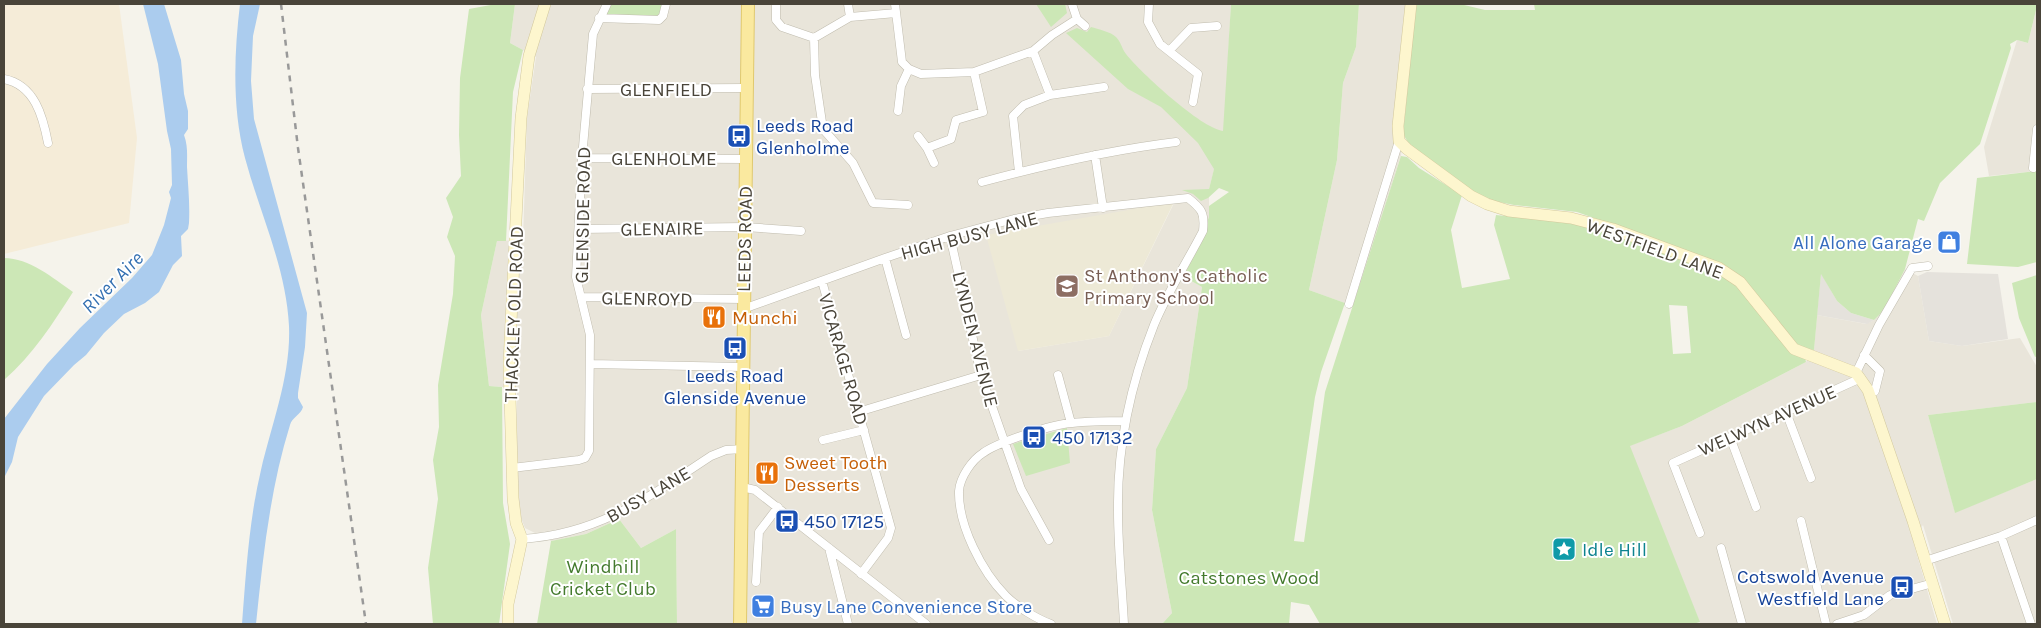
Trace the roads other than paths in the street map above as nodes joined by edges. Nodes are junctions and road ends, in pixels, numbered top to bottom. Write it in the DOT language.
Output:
graph roads {
  1 [pos="545,4"];
  2 [pos="607,4"];
  3 [pos="666,4"];
  4 [pos="748,4"];
  5 [pos="776,4"];
  6 [pos="848,4"];
  7 [pos="895,4"];
  8 [pos="1072,4"];
  9 [pos="1149,4"];
  10 [pos="1411,4"];
  11 [pos="896,13"];
  12 [pos="850,17"];
  13 [pos="600,18"];
  14 [pos="1077,19"];
  15 [pos="1085,26"];
  16 [pos="1217,26"];
  17 [pos="814,38"];
  18 [pos="1033,51"];
  19 [pos="1170,51"];
  20 [pos="909,68"];
  21 [pos="974,72"];
  22 [pos="4,79"];
  23 [pos="1104,87"];
  24 [pos="746,88"];
  25 [pos="587,89"];
  26 [pos="1050,95"];
  27 [pos="1193,102"];
  28 [pos="898,111"];
  29 [pos="2037,130"];
  30 [pos="918,136"];
  31 [pos="1399,141"];
  32 [pos="1176,142"];
  33 [pos="48,144"];
  34 [pos="927,148"];
  35 [pos="1095,154"];
  36 [pos="582,158"];
  37 [pos="746,159"];
  38 [pos="934,163"];
  39 [pos="2033,168"];
  40 [pos="1019,172"];
  41 [pos="982,182"];
  42 [pos="908,205"];
  43 [pos="1103,208"];
  44 [pos="745,227"];
  45 [pos="579,229"];
  46 [pos="801,231"];
  47 [pos="950,236"];
  48 [pos="885,258"];
  49 [pos="1928,266"];
  50 [pos="822,281"];
  51 [pos="581,297"];
  52 [pos="743,304"];
  53 [pos="1349,304"];
  54 [pos="906,336"];
  55 [pos="1864,355"];
  56 [pos="590,364"];
  57 [pos="743,367"];
  58 [pos="981,375"];
  59 [pos="1058,375"];
  60 [pos="1858,376"];
  61 [pos="1875,391"];
  62 [pos="858,412"];
  63 [pos="1786,412"];
  64 [pos="1126,421"];
  65 [pos="1071,423"];
  66 [pos="864,430"];
  67 [pos="1730,437"];
  68 [pos="823,440"];
  69 [pos="1005,441"];
  70 [pos="743,449"];
  71 [pos="512,468"];
  72 [pos="1811,478"];
  73 [pos="742,487"];
  74 [pos="778,507"];
  75 [pos="1756,508"];
  76 [pos="2037,520"];
  77 [pos="1801,521"];
  78 [pos="1700,533"];
  79 [pos="2001,536"];
  80 [pos="522,538"];
  81 [pos="1049,540"];
  82 [pos="829,548"];
  83 [pos="1721,548"];
  84 [pos="1926,561"];
  85 [pos="861,574"];
  86 [pos="756,582"];
  87 [pos="1933,583"];
  88 [pos="1035,621"];
  89 [pos="508,624"];
  90 [pos="740,624"];
  91 [pos="848,624"];
  92 [pos="926,624"];
  93 [pos="1051,624"];
  94 [pos="1124,624"];
  95 [pos="1742,624"];
  96 [pos="1826,624"];
  97 [pos="1837,624"];
  98 [pos="1945,624"];
  99 [pos="2031,624"];
  1 -- 71 [label="street, THACKLEY OLD ROAD"];
  2 -- 13 [label="street, GLENSIDE ROAD"];
  3 -- 13 [label="street"];
  4 -- 24 [label="main road, LEEDS ROAD"];
  5 -- 17 [label="street"];
  6 -- 12 [label="street"];
  7 -- 11 [label="street"];
  8 -- 14 [label="street"];
  9 -- 19 [label="street"];
  10 -- 31 [label="street"];
  11 -- 12 [label="street"];
  11 -- 20 [label="street"];
  12 -- 17 [label="street"];
  13 -- 25 [label="street, GLENSIDE ROAD"];
  14 -- 15 [label="street"];
  14 -- 18 [label="street"];
  16 -- 19 [label="street"];
  17 -- 42 [label="street"];
  18 -- 21 [label="street"];
  18 -- 26 [label="street"];
  19 -- 27 [label="street"];
  20 -- 21 [label="street"];
  20 -- 28 [label="street"];
  21 -- 34 [label="street"];
  22 -- 33 [label="street"];
  23 -- 26 [label="street"];
  24 -- 25 [label="street, GLENFIELD"];
  24 -- 37 [label="main road, LEEDS ROAD"];
  25 -- 36 [label="street, GLENSIDE ROAD"];
  26 -- 40 [label="street"];
  29 -- 39 [label="street"];
  30 -- 34 [label="street"];
  31 -- 53 [label="street"];
  31 -- 60 [label="street, WESTFIELD LANE"];
  32 -- 35 [label="street"];
  34 -- 38 [label="street"];
  35 -- 40 [label="street"];
  35 -- 43 [label="street"];
  36 -- 37 [label="street, GLENHOLME"];
  36 -- 45 [label="street, GLENSIDE ROAD"];
  37 -- 44 [label="main road, LEEDS ROAD"];
  40 -- 41 [label="street"];
  43 -- 47 [label="street, HIGH BUSY LANE"];
  43 -- 64 [label="street, HIGH BUSY LANE"];
  44 -- 45 [label="street, GLENAIRE"];
  44 -- 46 [label="street, GLENAIRE"];
  44 -- 52 [label="main road, LEEDS ROAD"];
  45 -- 51 [label="street, GLENSIDE ROAD"];
  47 -- 48 [label="street, HIGH BUSY LANE"];
  47 -- 58 [label="street, LYNDEN AVENUE"];
  48 -- 50 [label="street, HIGH BUSY LANE"];
  48 -- 54 [label="street"];
  49 -- 55 [label="street"];
  50 -- 52 [label="street, HIGH BUSY LANE"];
  50 -- 62 [label="street, VICARAGE ROAD"];
  51 -- 52 [label="street, GLENROYD"];
  51 -- 56 [label="street, GLENSIDE ROAD"];
  52 -- 57 [label="main road, LEEDS ROAD"];
  55 -- 60 [label="street"];
  55 -- 61 [label="street"];
  56 -- 57 [label="street"];
  56 -- 71 [label="street, GLENSIDE ROAD"];
  57 -- 70 [label="main road, LEEDS ROAD"];
  58 -- 62 [label="street"];
  58 -- 69 [label="street, LYNDEN AVENUE"];
  59 -- 65 [label="street"];
  60 -- 63 [label="street, WELWYN AVENUE"];
  60 -- 84 [label="street"];
  62 -- 66 [label="street, VICARAGE ROAD"];
  63 -- 67 [label="street, WELWYN AVENUE"];
  63 -- 72 [label="street"];
  64 -- 65 [label="street"];
  64 -- 94 [label="street"];
  65 -- 69 [label="street"];
  66 -- 68 [label="street"];
  66 -- 85 [label="street, VICARAGE ROAD"];
  67 -- 75 [label="street"];
  67 -- 78 [label="street, WELWYN AVENUE"];
  69 -- 81 [label="street, LYNDEN AVENUE"];
  69 -- 88 [label="street"];
  70 -- 73 [label="main road, LEEDS ROAD"];
  70 -- 80 [label="street, BUSY LANE"];
  71 -- 80 [label="street, THACKLEY OLD ROAD"];
  73 -- 74 [label="street"];
  73 -- 90 [label="main road, LEEDS ROAD"];
  74 -- 82 [label="street"];
  74 -- 86 [label="street"];
  76 -- 79 [label="street"];
  77 -- 96 [label="street"];
  79 -- 84 [label="street"];
  79 -- 99 [label="street"];
  80 -- 89 [label="street, THACKLEY OLD ROAD"];
  82 -- 85 [label="street"];
  82 -- 91 [label="street"];
  83 -- 95 [label="street"];
  84 -- 87 [label="street"];
  85 -- 92 [label="street"];
  87 -- 97 [label="street"];
  87 -- 98 [label="street"];
  88 -- 93 [label="street"];
}
